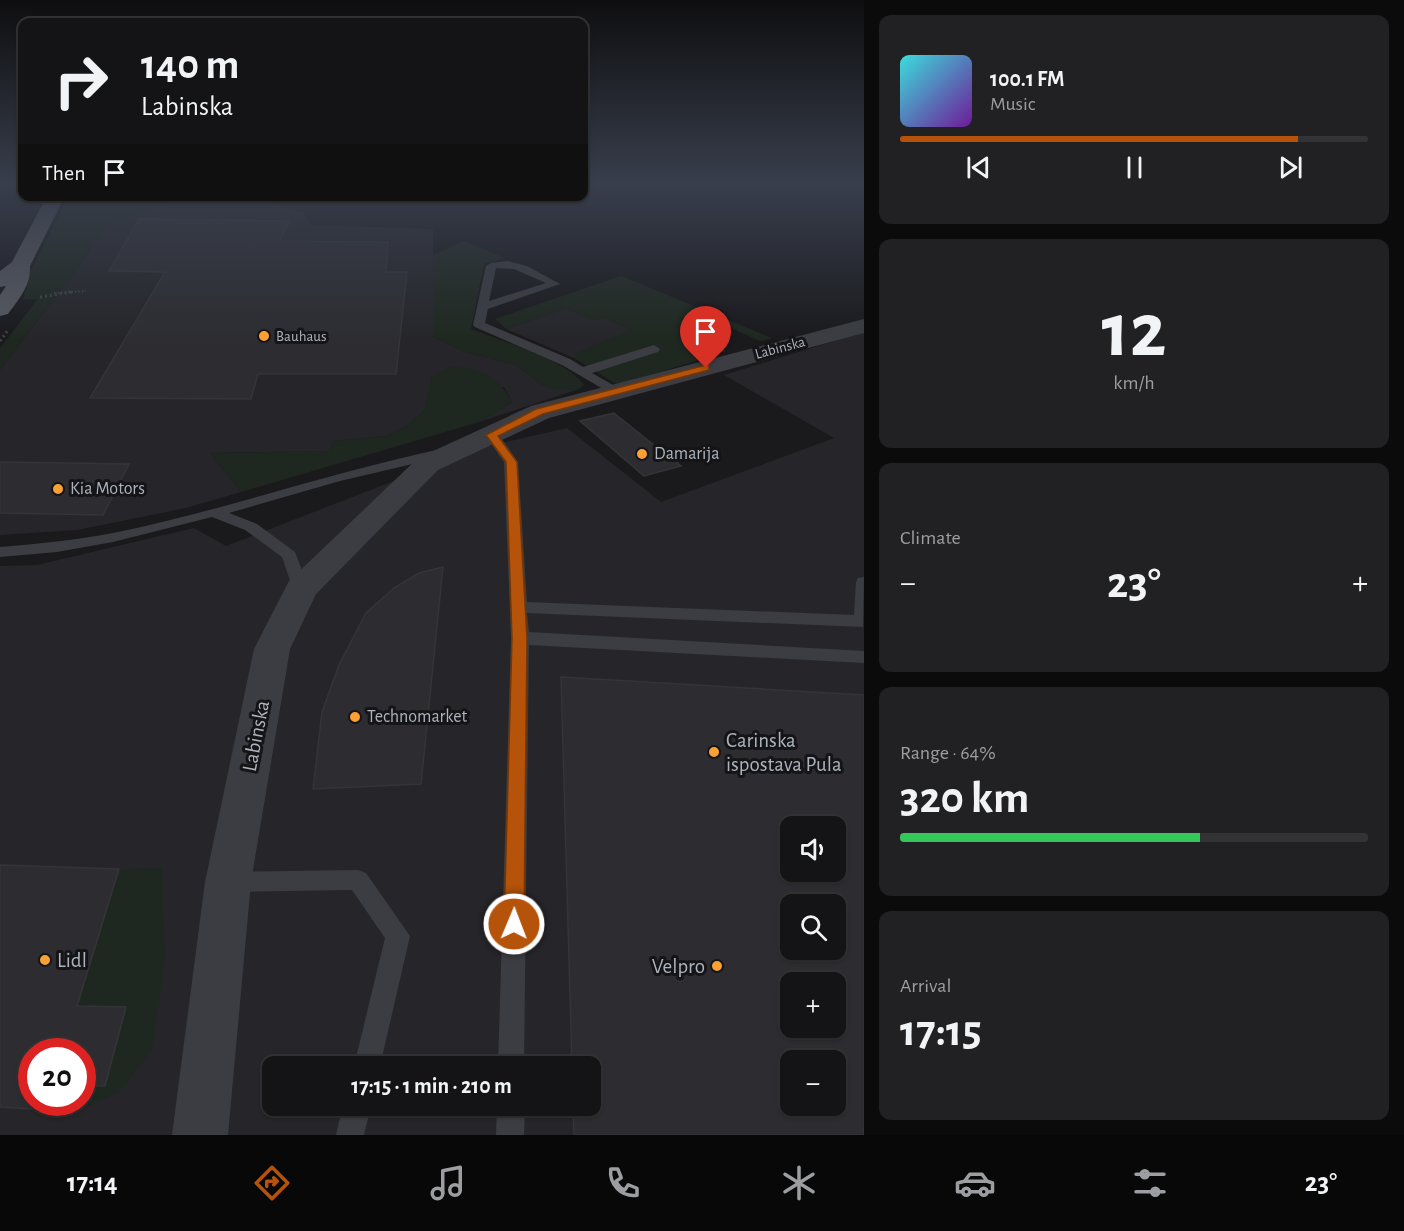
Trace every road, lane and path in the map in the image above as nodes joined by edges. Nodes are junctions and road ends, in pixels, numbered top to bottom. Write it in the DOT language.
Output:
graph roads {
  1 [pos="36,235"];
  2 [pos="20,266"];
  3 [pos="0,281"];
  4 [pos="86,291"];
  5 [pos="39,298"];
  6 [pos="483,307"];
  7 [pos="0,309"];
  8 [pos="864,326"];
  9 [pos="654,349"];
  10 [pos="581,372"];
  11 [pos="615,392"];
  12 [pos="492,435"];
  13 [pos="459,449"];
  14 [pos="215,513"];
  15 [pos="1,553"];
  16 [pos="864,582"];
  17 [pos="301,589"];
  18 [pos="518,607"];
  19 [pos="520,638"];
  20 [pos="864,657"];
  21 [pos="228,882"];
  22 [pos="369,1056"];
  23 [pos="511,1056"];
  24 [pos="355,1116"];
  25 [pos="511,1116"];
  26 [pos="200,1135"];
  27 [pos="350,1135"];
  28 [pos="510,1135"];
  1 -- 2 [label="main road"];
  2 -- 3 [label="main road"];
  2 -- 7 [label="main road"];
  4 -- 5 [label="path"];
  6 -- 6 [label="lane"];
  6 -- 10 [label="lane"];
  8 -- 11 [label="street, Labinska"];
  9 -- 10 [label="lane"];
  10 -- 11 [label="lane"];
  11 -- 12 [label="street, Labinska"];
  12 -- 13 [label="street, Labinska"];
  12 -- 18 [label="lane"];
  13 -- 14 [label="lane"];
  13 -- 17 [label="street, Labinska"];
  14 -- 15 [label="lane"];
  14 -- 17 [label="lane"];
  16 -- 18 [label="lane"];
  17 -- 21 [label="street, Labinska"];
  18 -- 19 [label="lane"];
  19 -- 20 [label="lane"];
  19 -- 23 [label="lane"];
  21 -- 22 [label="lane"];
  21 -- 26 [label="street, Labinska"];
  24 -- 27 [label="lane"];
  25 -- 28 [label="lane"];
}
